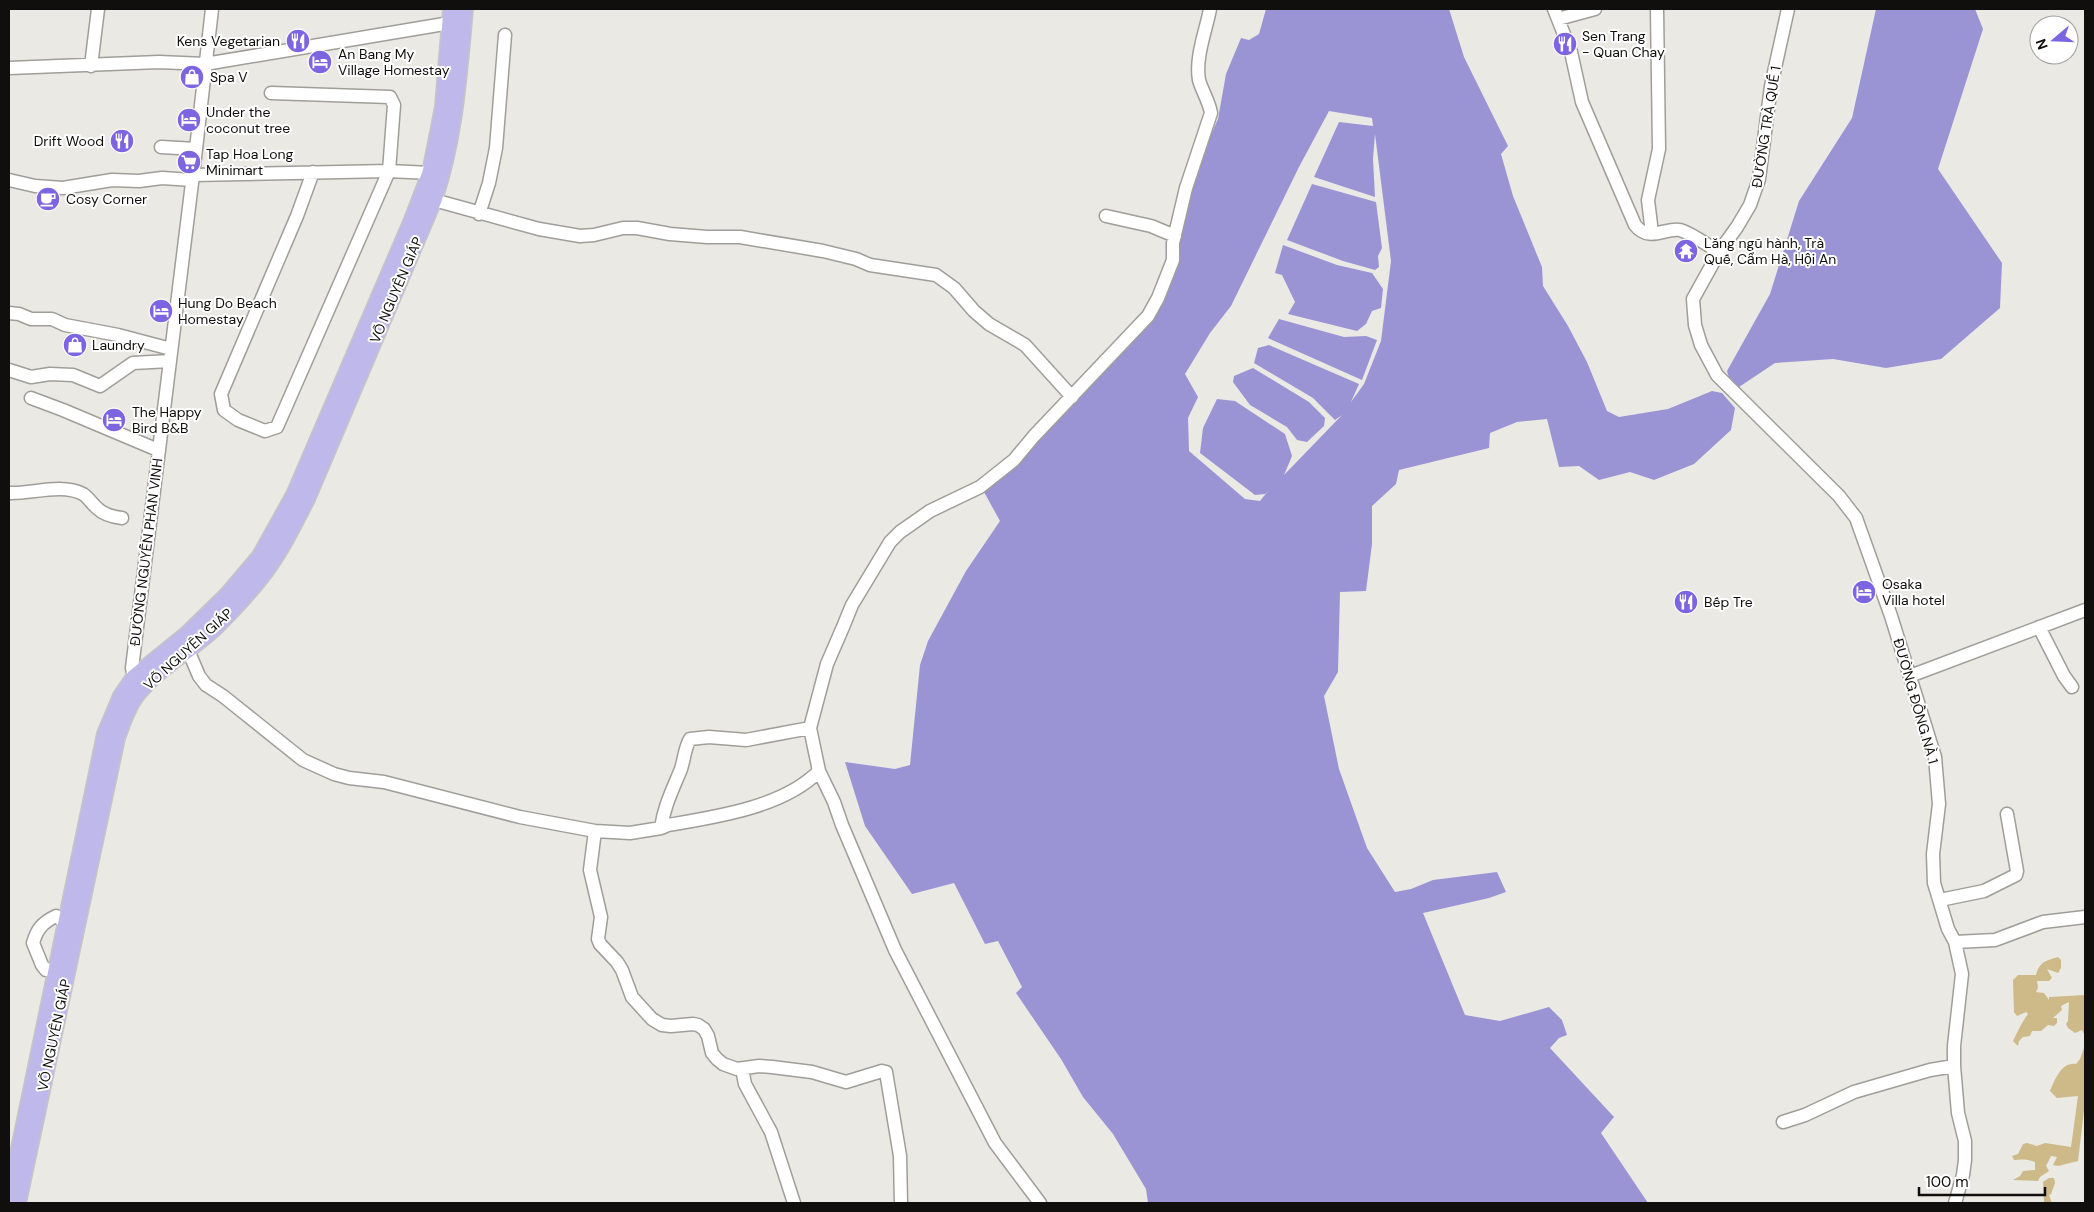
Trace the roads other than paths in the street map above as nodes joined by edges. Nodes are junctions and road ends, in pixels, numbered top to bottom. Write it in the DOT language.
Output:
graph roads {
  1 [pos="98,9"];
  2 [pos="212,9"];
  3 [pos="465,9"];
  4 [pos="1210,9"];
  5 [pos="1595,9"];
  6 [pos="1657,9"];
  7 [pos="1788,9"];
  8 [pos="1556,14"];
  9 [pos="451,16"];
  10 [pos="505,34"];
  11 [pos="205,64"];
  12 [pos="91,66"];
  13 [pos="9,68"];
  14 [pos="271,93"];
  15 [pos="161,147"];
  16 [pos="196,148"];
  17 [pos="389,171"];
  18 [pos="313,172"];
  19 [pos="436,174"];
  20 [pos="193,178"];
  21 [pos="9,180"];
  22 [pos="434,200"];
  23 [pos="479,214"];
  24 [pos="1106,216"];
  25 [pos="1652,233"];
  26 [pos="1175,236"];
  27 [pos="1719,252"];
  28 [pos="9,313"];
  29 [pos="171,355"];
  30 [pos="9,370"];
  31 [pos="1717,375"];
  32 [pos="1072,397"];
  33 [pos="31,398"];
  34 [pos="158,450"];
  35 [pos="9,494"];
  36 [pos="122,518"];
  37 [pos="2085,610"];
  38 [pos="2039,627"];
  39 [pos="188,650"];
  40 [pos="1910,676"];
  41 [pos="134,677"];
  42 [pos="2072,687"];
  43 [pos="810,728"];
  44 [pos="819,771"];
  45 [pos="2007,814"];
  46 [pos="662,828"];
  47 [pos="596,831"];
  48 [pos="1940,900"];
  49 [pos="2085,917"];
  50 [pos="72,924"];
  51 [pos="1955,942"];
  52 [pos="62,971"];
  53 [pos="1954,1066"];
  54 [pos="742,1069"];
  55 [pos="1782,1122"];
  56 [pos="9,1197"];
  57 [pos="18,1203"];
  58 [pos="794,1203"];
  59 [pos="901,1203"];
  60 [pos="1040,1203"];
  61 [pos="1955,1203"];
  1 -- 12 [label="street"];
  2 -- 11 [label="street, ĐƯỜNG NGUYỄN PHAN VINH"];
  3 -- 19 [label="main road, VÕ NGUYÊN GIÁP"];
  4 -- 26 [label="street"];
  5 -- 8 [label="street"];
  6 -- 25 [label="street"];
  7 -- 27 [label="street, ĐƯỜNG TRÀ QUẾ 1"];
  8 -- 25 [label="street"];
  9 -- 11 [label="street"];
  9 -- 19 [label="main road, VÕ NGUYÊN GIÁP"];
  10 -- 23 [label="street"];
  11 -- 12 [label="street"];
  11 -- 16 [label="street, ĐƯỜNG NGUYỄN PHAN VINH"];
  12 -- 13 [label="street"];
  14 -- 17 [label="street"];
  15 -- 16 [label="street"];
  16 -- 20 [label="street, ĐƯỜNG NGUYỄN PHAN VINH"];
  17 -- 18 [label="street"];
  17 -- 18 [label="street"];
  17 -- 19 [label="street"];
  18 -- 20 [label="street"];
  19 -- 22 [label="main road, VÕ NGUYÊN GIÁP"];
  19 -- 41 [label="main road, VÕ NGUYÊN GIÁP"];
  20 -- 21 [label="street"];
  20 -- 29 [label="street, ĐƯỜNG NGUYỄN PHAN VINH"];
  22 -- 23 [label="street"];
  22 -- 39 [label="main road, VÕ NGUYÊN GIÁP"];
  23 -- 32 [label="street"];
  24 -- 26 [label="street"];
  25 -- 27 [label="street"];
  26 -- 32 [label="street"];
  27 -- 31 [label="street, ĐƯỜNG TRÀ QUẾ 1"];
  28 -- 29 [label="street"];
  29 -- 30 [label="street"];
  29 -- 34 [label="street, ĐƯỜNG NGUYỄN PHAN VINH"];
  31 -- 40 [label="street, ĐƯỜNG ĐỒNG NÀ 1"];
  32 -- 43 [label="street"];
  33 -- 34 [label="street"];
  34 -- 41 [label="street, ĐƯỜNG NGUYỄN PHAN VINH"];
  35 -- 36 [label="street"];
  37 -- 38 [label="street"];
  38 -- 40 [label="street"];
  38 -- 42 [label="street"];
  39 -- 47 [label="street"];
  39 -- 50 [label="main road, VÕ NGUYÊN GIÁP"];
  40 -- 48 [label="street, ĐƯỜNG ĐỒNG NÀ 1"];
  41 -- 50 [label="main road, VÕ NGUYÊN GIÁP"];
  43 -- 44 [label="street"];
  43 -- 46 [label="street"];
  44 -- 46 [label="street"];
  44 -- 60 [label="street"];
  45 -- 48 [label="street"];
  46 -- 47 [label="street"];
  47 -- 54 [label="street"];
  48 -- 51 [label="street, ĐƯỜNG ĐỒNG NÀ 1"];
  49 -- 51 [label="street"];
  50 -- 52 [label="main road, VÕ NGUYÊN GIÁP"];
  50 -- 52 [label="street"];
  51 -- 53 [label="street, ĐƯỜNG ĐỒNG NÀ 1"];
  52 -- 56 [label="main road, VÕ NGUYÊN GIÁP"];
  52 -- 57 [label="main road, VÕ NGUYÊN GIÁP"];
  53 -- 55 [label="street"];
  53 -- 61 [label="street, ĐƯỜNG ĐỒNG NÀ 1"];
  54 -- 58 [label="street"];
  54 -- 59 [label="street"];
}
